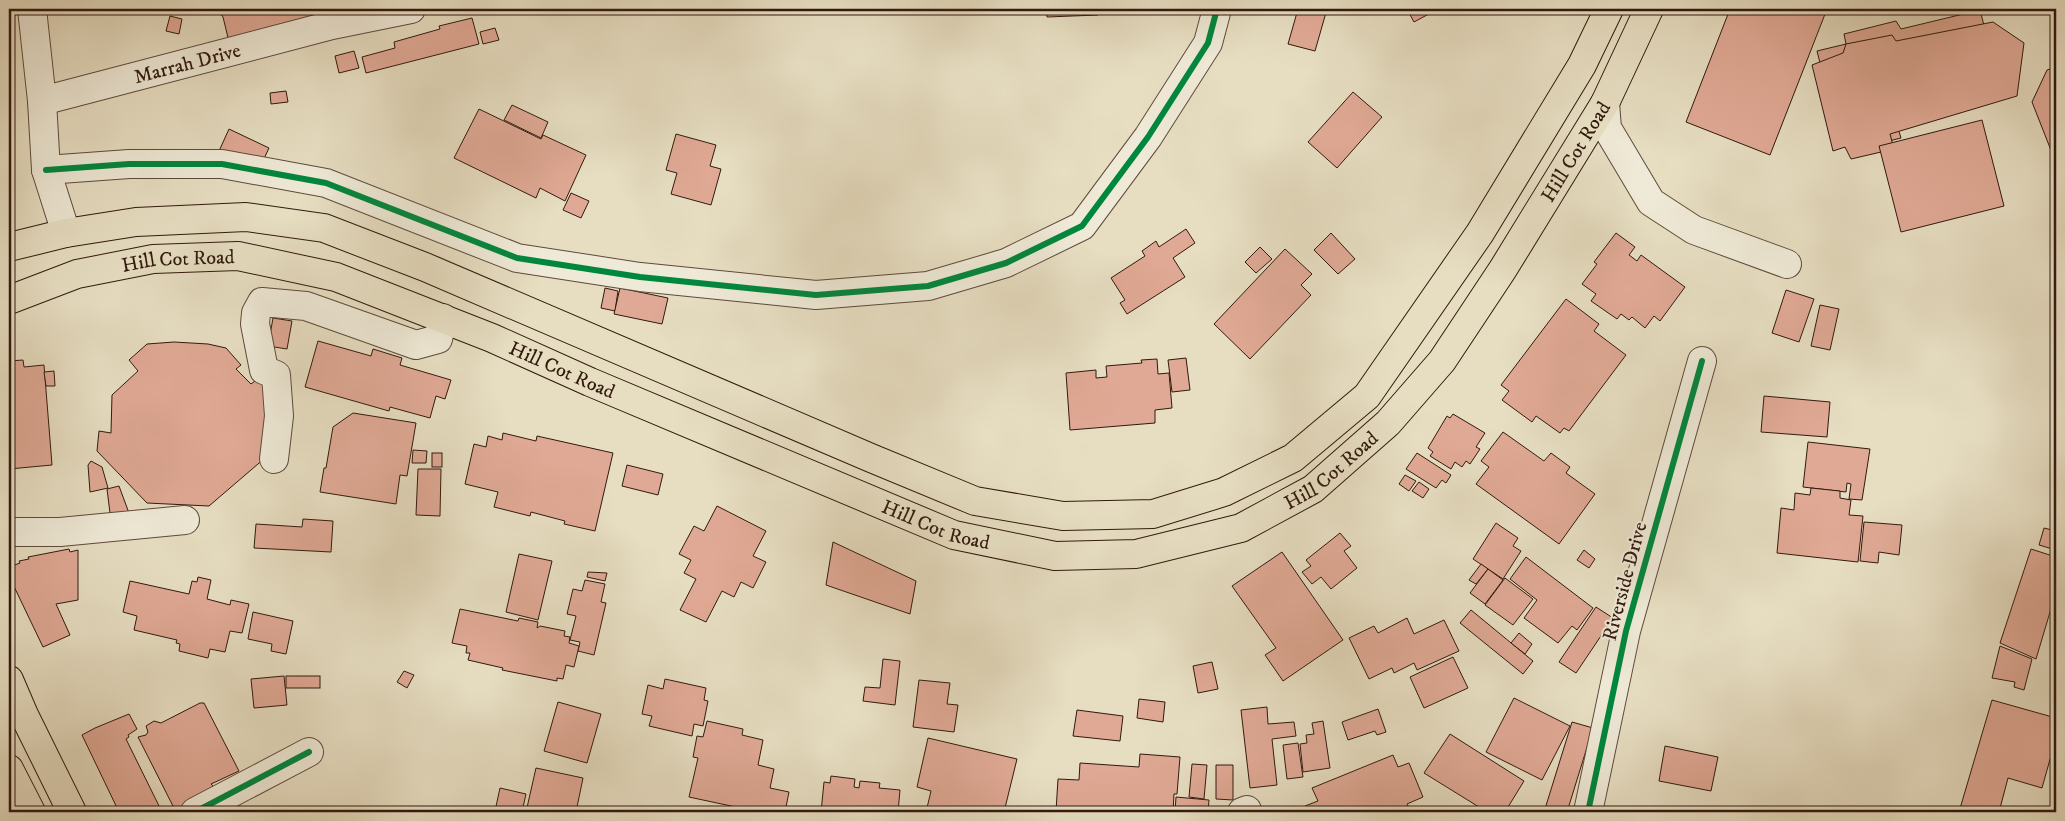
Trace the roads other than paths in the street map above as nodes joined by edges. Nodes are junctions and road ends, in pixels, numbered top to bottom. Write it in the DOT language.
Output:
graph roads {
  1 [pos="32,9"];
  2 [pos="411,9"];
  3 [pos="1217,9"];
  4 [pos="1609,9"];
  5 [pos="1649,9"];
  6 [pos="330,17"];
  7 [pos="42,101"];
  8 [pos="1605,103"];
  9 [pos="46,170"];
  10 [pos="66,233"];
  11 [pos="9,246"];
  12 [pos="1787,264"];
  13 [pos="9,300"];
  14 [pos="443,318"];
  15 [pos="1702,361"];
  16 [pos="274,459"];
  17 [pos="185,520"];
  18 [pos="9,532"];
  19 [pos="9,680"];
  20 [pos="309,752"];
  21 [pos="9,769"];
  22 [pos="22,805"];
  23 [pos="72,812"];
  24 [pos="195,812"];
  25 [pos="1588,812"];
  1 -- 7 [label="street"];
  2 -- 6 [label="street, Marrah Drive"];
  3 -- 9 [label="street"];
  4 -- 10 [label="main road, Hill Cot Road"];
  5 -- 8 [label="main road, Hill Cot Road"];
  6 -- 7 [label="street, Marrah Drive"];
  7 -- 9 [label="street"];
  8 -- 12 [label="street"];
  8 -- 14 [label="main road, Hill Cot Road"];
  9 -- 10 [label="street"];
  10 -- 11 [label="main road, Hill Cot Road"];
  13 -- 14 [label="main road, Hill Cot Road"];
  14 -- 16 [label="street"];
  15 -- 25 [label="street, Riverside Drive"];
  17 -- 18 [label="street"];
  19 -- 23 [label="main road"];
  20 -- 24 [label="street"];
  21 -- 22 [label="main road"];
}
